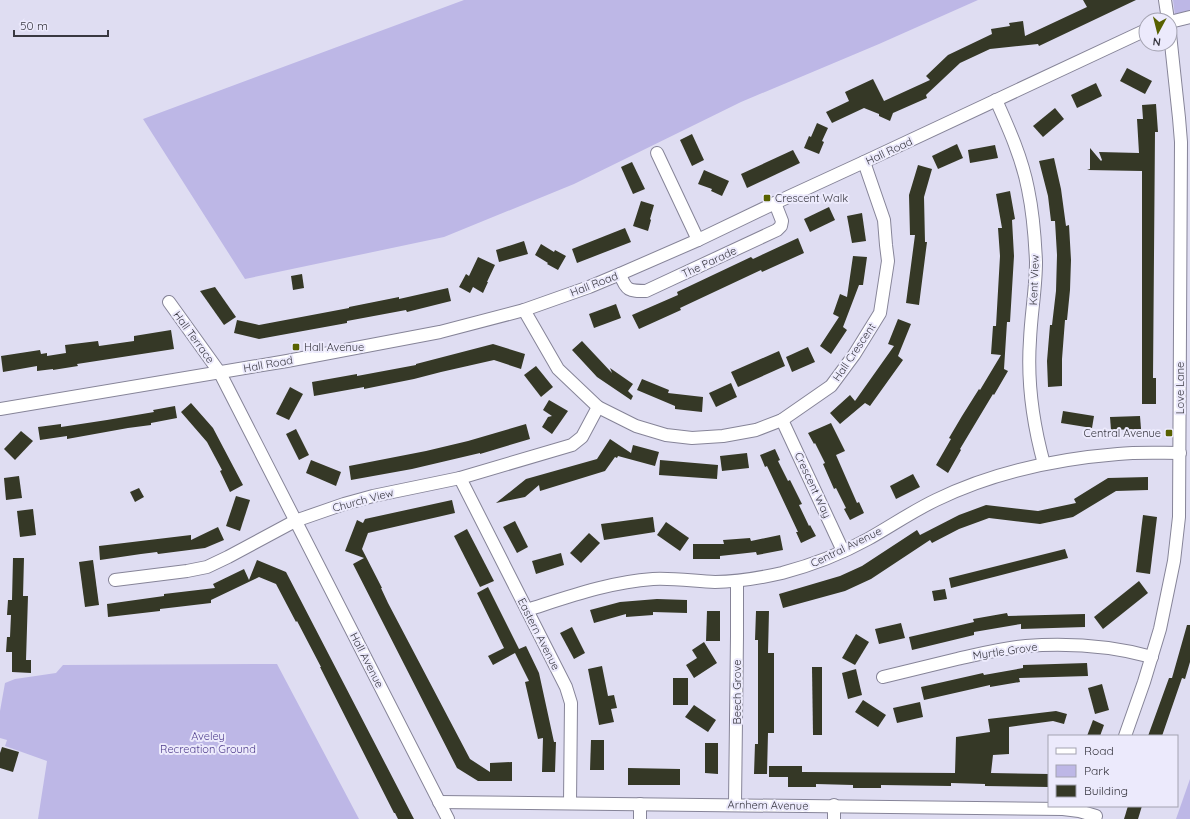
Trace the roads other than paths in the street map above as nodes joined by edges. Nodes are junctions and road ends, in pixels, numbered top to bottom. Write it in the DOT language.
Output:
graph roads {
  1 [pos="1190,17"];
  2 [pos="1178,19"];
  3 [pos="1138,34"];
  4 [pos="1173,52"];
  5 [pos="996,100"];
  6 [pos="1185,118"];
  7 [pos="657,153"];
  8 [pos="864,162"];
  9 [pos="775,203"];
  10 [pos="698,240"];
  11 [pos="1185,249"];
  12 [pos="620,274"];
  13 [pos="169,302"];
  14 [pos="524,310"];
  15 [pos="220,373"];
  16 [pos="598,407"];
  17 [pos="0,409"];
  18 [pos="782,420"];
  19 [pos="1180,453"];
  20 [pos="1044,464"];
  21 [pos="460,478"];
  22 [pos="295,521"];
  23 [pos="843,551"];
  24 [pos="115,580"];
  25 [pos="737,580"];
  26 [pos="527,610"];
  27 [pos="1152,657"];
  28 [pos="883,677"];
  29 [pos="1125,735"];
  30 [pos="439,802"];
  31 [pos="570,803"];
  32 [pos="640,804"];
  33 [pos="735,804"];
  34 [pos="834,806"];
  35 [pos="1097,814"];
  36 [pos="448,819"];
  37 [pos="640,819"];
  38 [pos="834,819"];
  1 -- 2 [label="street"];
  3 -- 5 [label="street, Hall Road"];
  4 -- 6 [label="street, Love Lane"];
  5 -- 8 [label="street, Hall Road"];
  5 -- 20 [label="street, Kent View"];
  6 -- 11 [label="street, Love Lane"];
  7 -- 10 [label="street"];
  8 -- 9 [label="street, Hall Road"];
  8 -- 18 [label="street, Hall Crescent"];
  9 -- 10 [label="street, Hall Road"];
  9 -- 12 [label="street, The Parade"];
  10 -- 12 [label="street, Hall Road"];
  11 -- 19 [label="street, Love Lane"];
  12 -- 14 [label="street, Hall Road"];
  13 -- 15 [label="street, Hall Terrace"];
  14 -- 15 [label="street, Hall Road"];
  14 -- 16 [label="street, Hall Crescent"];
  15 -- 17 [label="street, Hall Road"];
  15 -- 22 [label="street, Hall Avenue"];
  16 -- 18 [label="street, Hall Crescent"];
  16 -- 21 [label="street, Church View"];
  18 -- 23 [label="street, Crescent Way"];
  19 -- 20 [label="street, Central Avenue"];
  19 -- 27 [label="street, Love Lane"];
  20 -- 23 [label="street, Central Avenue"];
  21 -- 22 [label="street, Church View"];
  21 -- 26 [label="street, Eastern Avenue"];
  22 -- 24 [label="street, Church View"];
  22 -- 30 [label="street, Hall Avenue"];
  23 -- 25 [label="street, Central Avenue"];
  25 -- 26 [label="street, Central Avenue"];
  25 -- 33 [label="street, Beech Grove"];
  26 -- 31 [label="street, Eastern Avenue"];
  27 -- 28 [label="street, Myrtle Grove"];
  27 -- 29 [label="street, Love Lane"];
  30 -- 31 [label="street, Arnhem Avenue"];
  30 -- 36 [label="street, Hall Avenue"];
  31 -- 32 [label="street, Arnhem Avenue"];
  32 -- 33 [label="street, Arnhem Avenue"];
  32 -- 37 [label="street"];
  33 -- 34 [label="street, Arnhem Avenue"];
  34 -- 35 [label="street, Arnhem Avenue"];
  34 -- 38 [label="street"];
}
